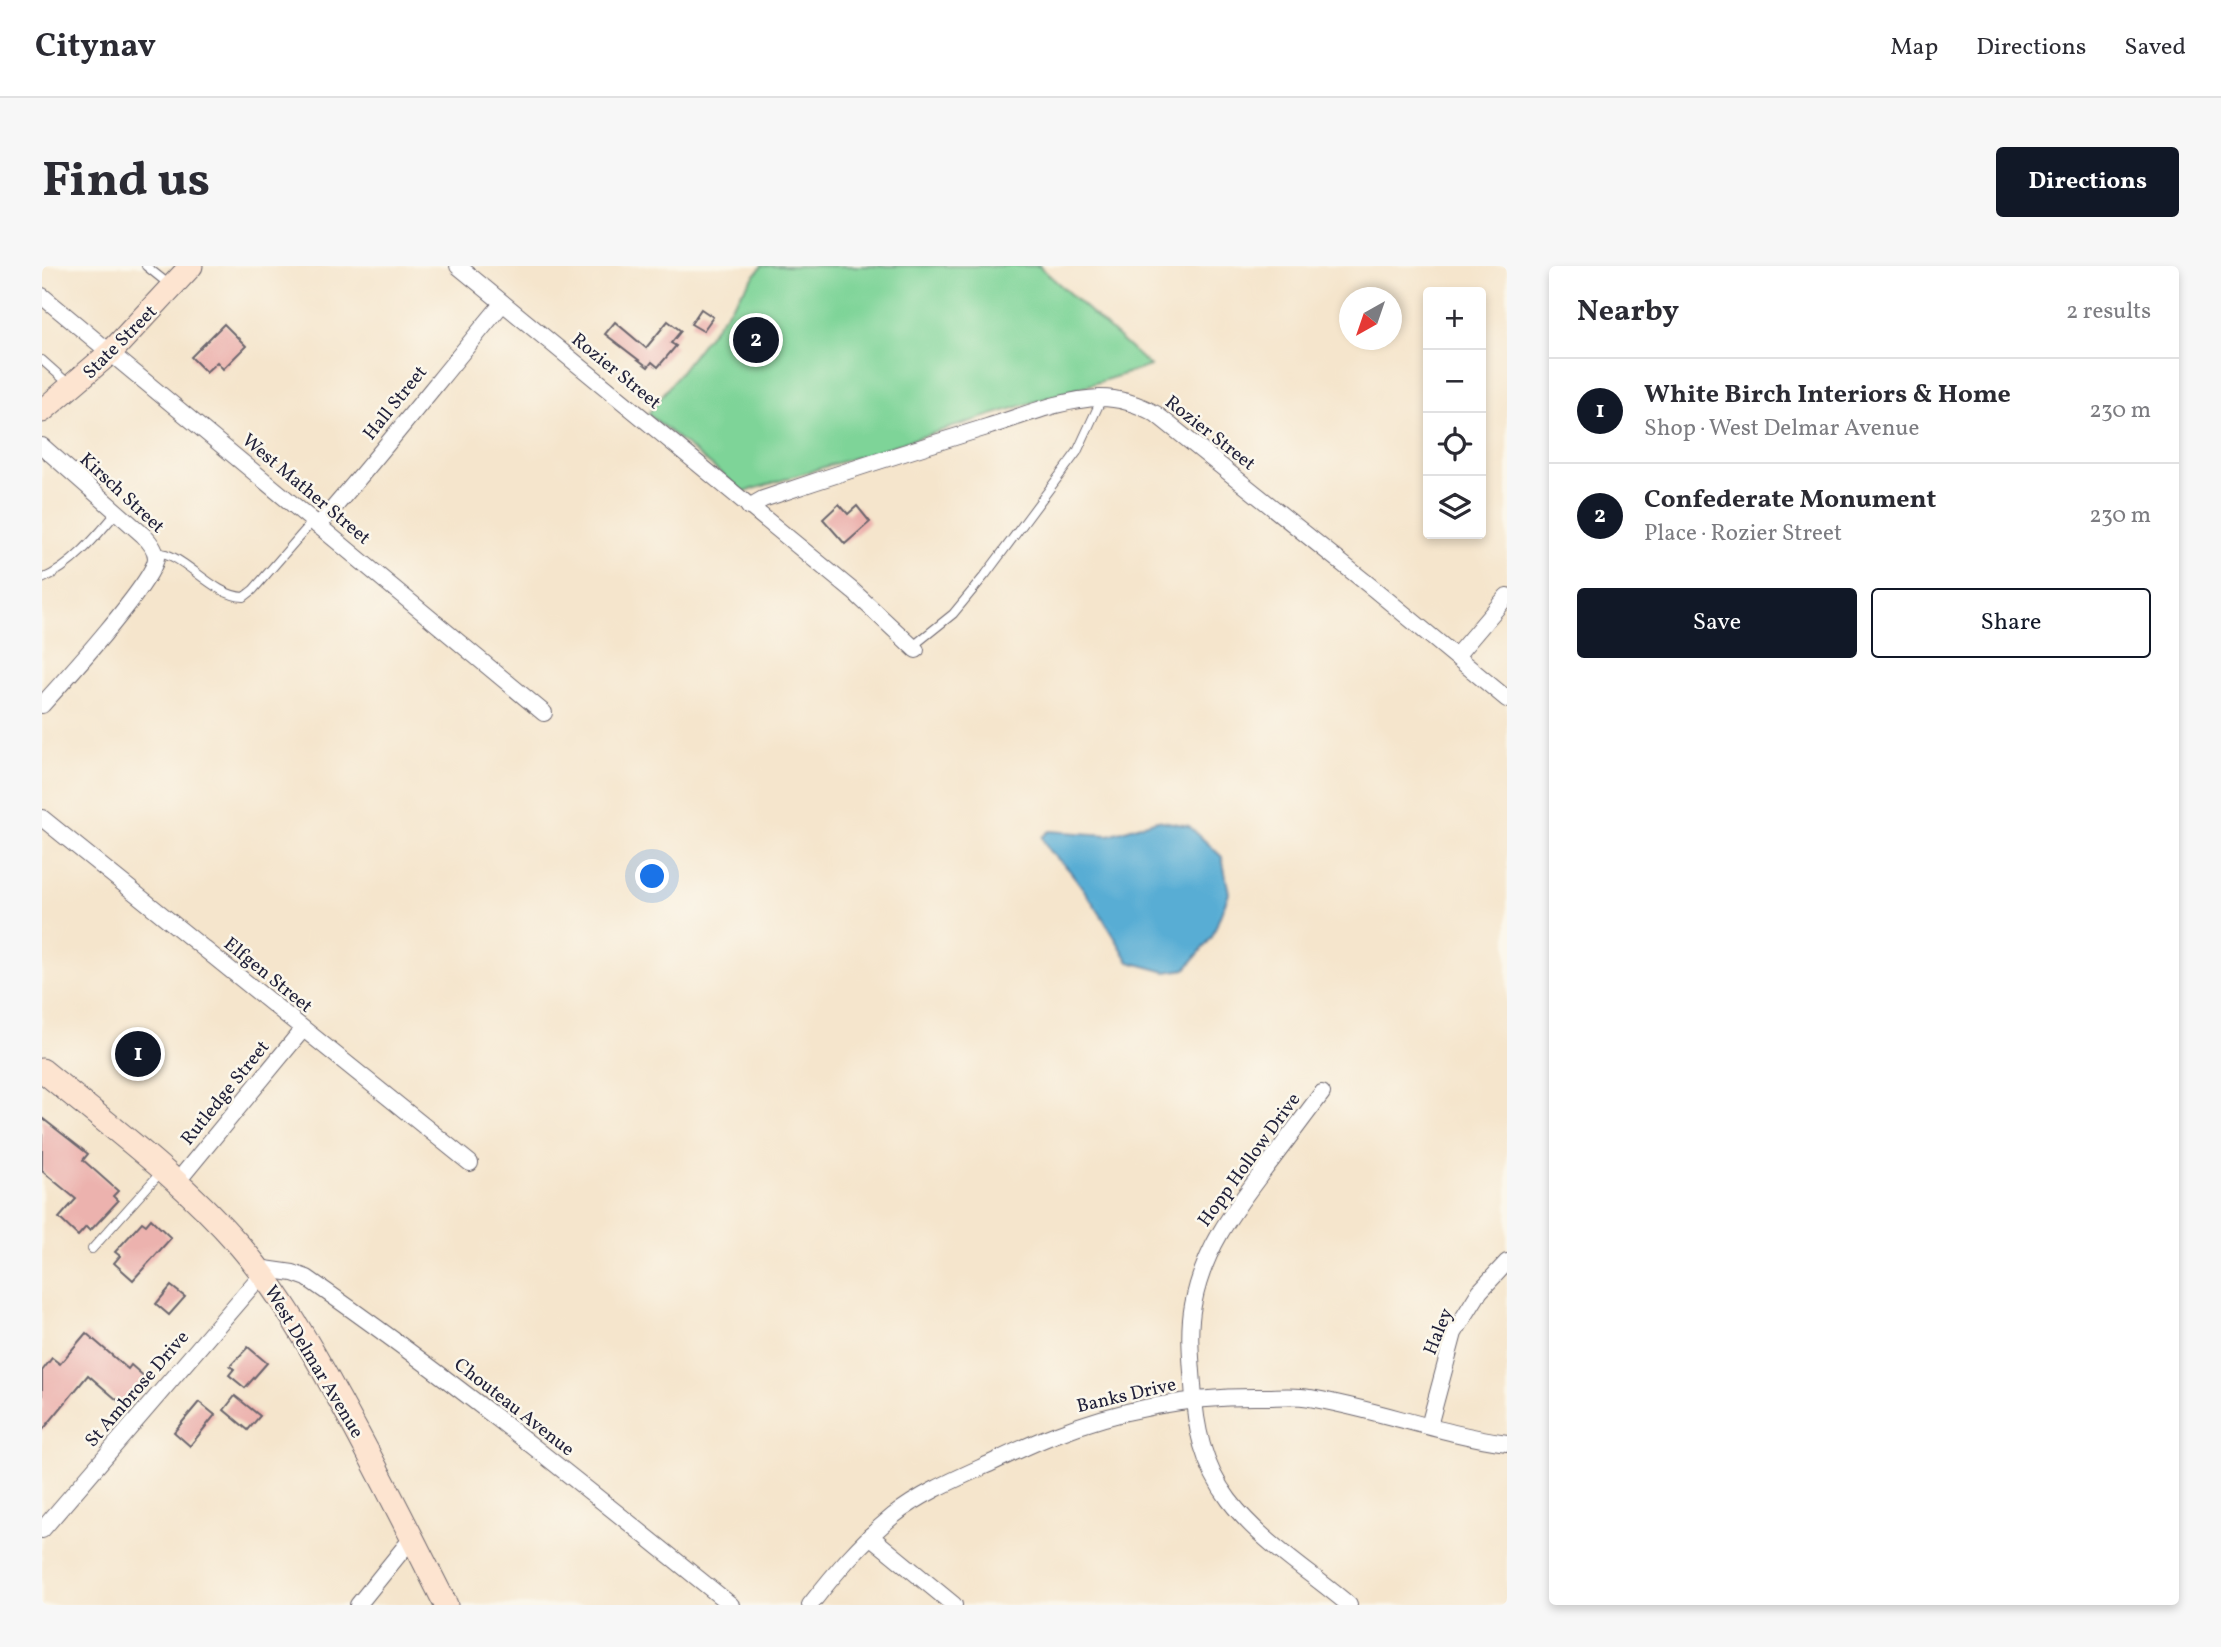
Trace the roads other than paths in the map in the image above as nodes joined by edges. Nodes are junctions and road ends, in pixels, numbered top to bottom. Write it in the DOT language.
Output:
graph roads {
  1 [pos="146,266"];
  2 [pos="191,266"];
  3 [pos="458,266"];
  4 [pos="173,287"];
  5 [pos="42,296"];
  6 [pos="502,304"];
  7 [pos="111,352"];
  8 [pos="42,360"];
  9 [pos="72,387"];
  10 [pos="1102,398"];
  11 [pos="42,411"];
  12 [pos="42,446"];
  13 [pos="749,506"];
  14 [pos="117,512"];
  15 [pos="316,523"];
  16 [pos="155,553"];
  17 [pos="42,579"];
  18 [pos="1507,596"];
  19 [pos="914,648"];
  20 [pos="1456,656"];
  21 [pos="1507,699"];
  22 [pos="42,705"];
  23 [pos="544,713"];
  24 [pos="42,818"];
  25 [pos="303,1029"];
  26 [pos="42,1070"];
  27 [pos="1322,1093"];
  28 [pos="470,1163"];
  29 [pos="170,1176"];
  30 [pos="92,1249"];
  31 [pos="1507,1262"];
  32 [pos="260,1271"];
  33 [pos="1194,1400"];
  34 [pos="1429,1426"];
  35 [pos="1507,1443"];
  36 [pos="42,1530"];
  37 [pos="870,1536"];
  38 [pos="412,1538"];
  39 [pos="358,1605"];
  40 [pos="446,1605"];
  41 [pos="732,1605"];
  42 [pos="810,1605"];
  43 [pos="954,1605"];
  44 [pos="1349,1605"];
  1 -- 4 [label="lane"];
  2 -- 4 [label="street, State Street"];
  3 -- 6 [label="street, Rozier Street"];
  4 -- 7 [label="street, State Street"];
  5 -- 7 [label="street, West Mather Street"];
  6 -- 13 [label="street, Rozier Street"];
  6 -- 15 [label="street, Hall Street"];
  7 -- 9 [label="street, State Street"];
  7 -- 15 [label="street, West Mather Street"];
  8 -- 9 [label="lane"];
  9 -- 11 [label="street, State Street"];
  10 -- 13 [label="street, Rozier Street"];
  10 -- 19 [label="lane"];
  10 -- 20 [label="street, Rozier Street"];
  12 -- 14 [label="street, Kirsch Street"];
  13 -- 19 [label="street, Rozier Street"];
  14 -- 16 [label="street, Kirsch Street"];
  14 -- 17 [label="lane"];
  15 -- 16 [label="lane"];
  15 -- 23 [label="street, West Mather Street"];
  16 -- 22 [label="street, Kirsch Street"];
  18 -- 20 [label="street"];
  20 -- 21 [label="street, Rozier Street"];
  24 -- 25 [label="street, Elfgen Street"];
  25 -- 28 [label="street, Elfgen Street"];
  25 -- 29 [label="street, Rutledge Street"];
  26 -- 29 [label="street, West Delmar Avenue"];
  27 -- 33 [label="street, Hopp Hollow Drive"];
  29 -- 30 [label="lane"];
  29 -- 32 [label="street, West Delmar Avenue"];
  31 -- 34 [label="street, Haley"];
  32 -- 36 [label="street, St Ambrose Drive"];
  32 -- 38 [label="street, West Delmar Avenue"];
  32 -- 41 [label="street, Chouteau Avenue"];
  33 -- 34 [label="street, Banks Drive"];
  33 -- 37 [label="street, Banks Drive"];
  33 -- 44 [label="street, Hopp Hollow Drive"];
  34 -- 35 [label="street, Banks Drive"];
  37 -- 42 [label="street, Banks Drive"];
  37 -- 43 [label="street"];
  38 -- 39 [label="street"];
  38 -- 40 [label="street, West Delmar Avenue"];
}
